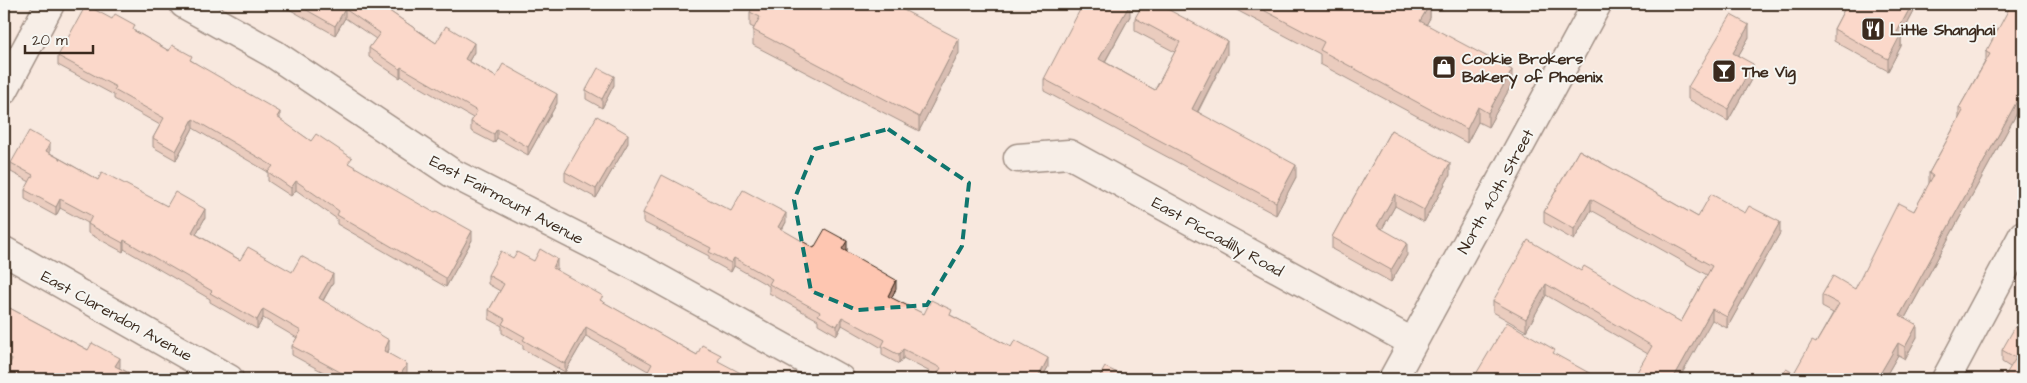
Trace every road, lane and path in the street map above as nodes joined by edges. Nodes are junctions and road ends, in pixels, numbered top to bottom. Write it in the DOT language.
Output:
graph roads {
  1 [pos="50,4"];
  2 [pos="184,4"];
  3 [pos="1597,4"];
  4 [pos="4,90"];
  5 [pos="1018,158"];
  6 [pos="2023,235"];
  7 [pos="4,251"];
  8 [pos="1412,342"];
  9 [pos="229,379"];
  10 [pos="840,379"];
  11 [pos="1393,379"];
  12 [pos="1946,379"];
  1 -- 4 [label="street"];
  2 -- 10 [label="street, East Fairmount Avenue"];
  3 -- 8 [label="street, North 40th Street"];
  5 -- 8 [label="street, East Piccadilly Road"];
  6 -- 12 [label="street"];
  7 -- 9 [label="street, East Clarendon Avenue"];
  8 -- 11 [label="street, North 40th Street"];
}
